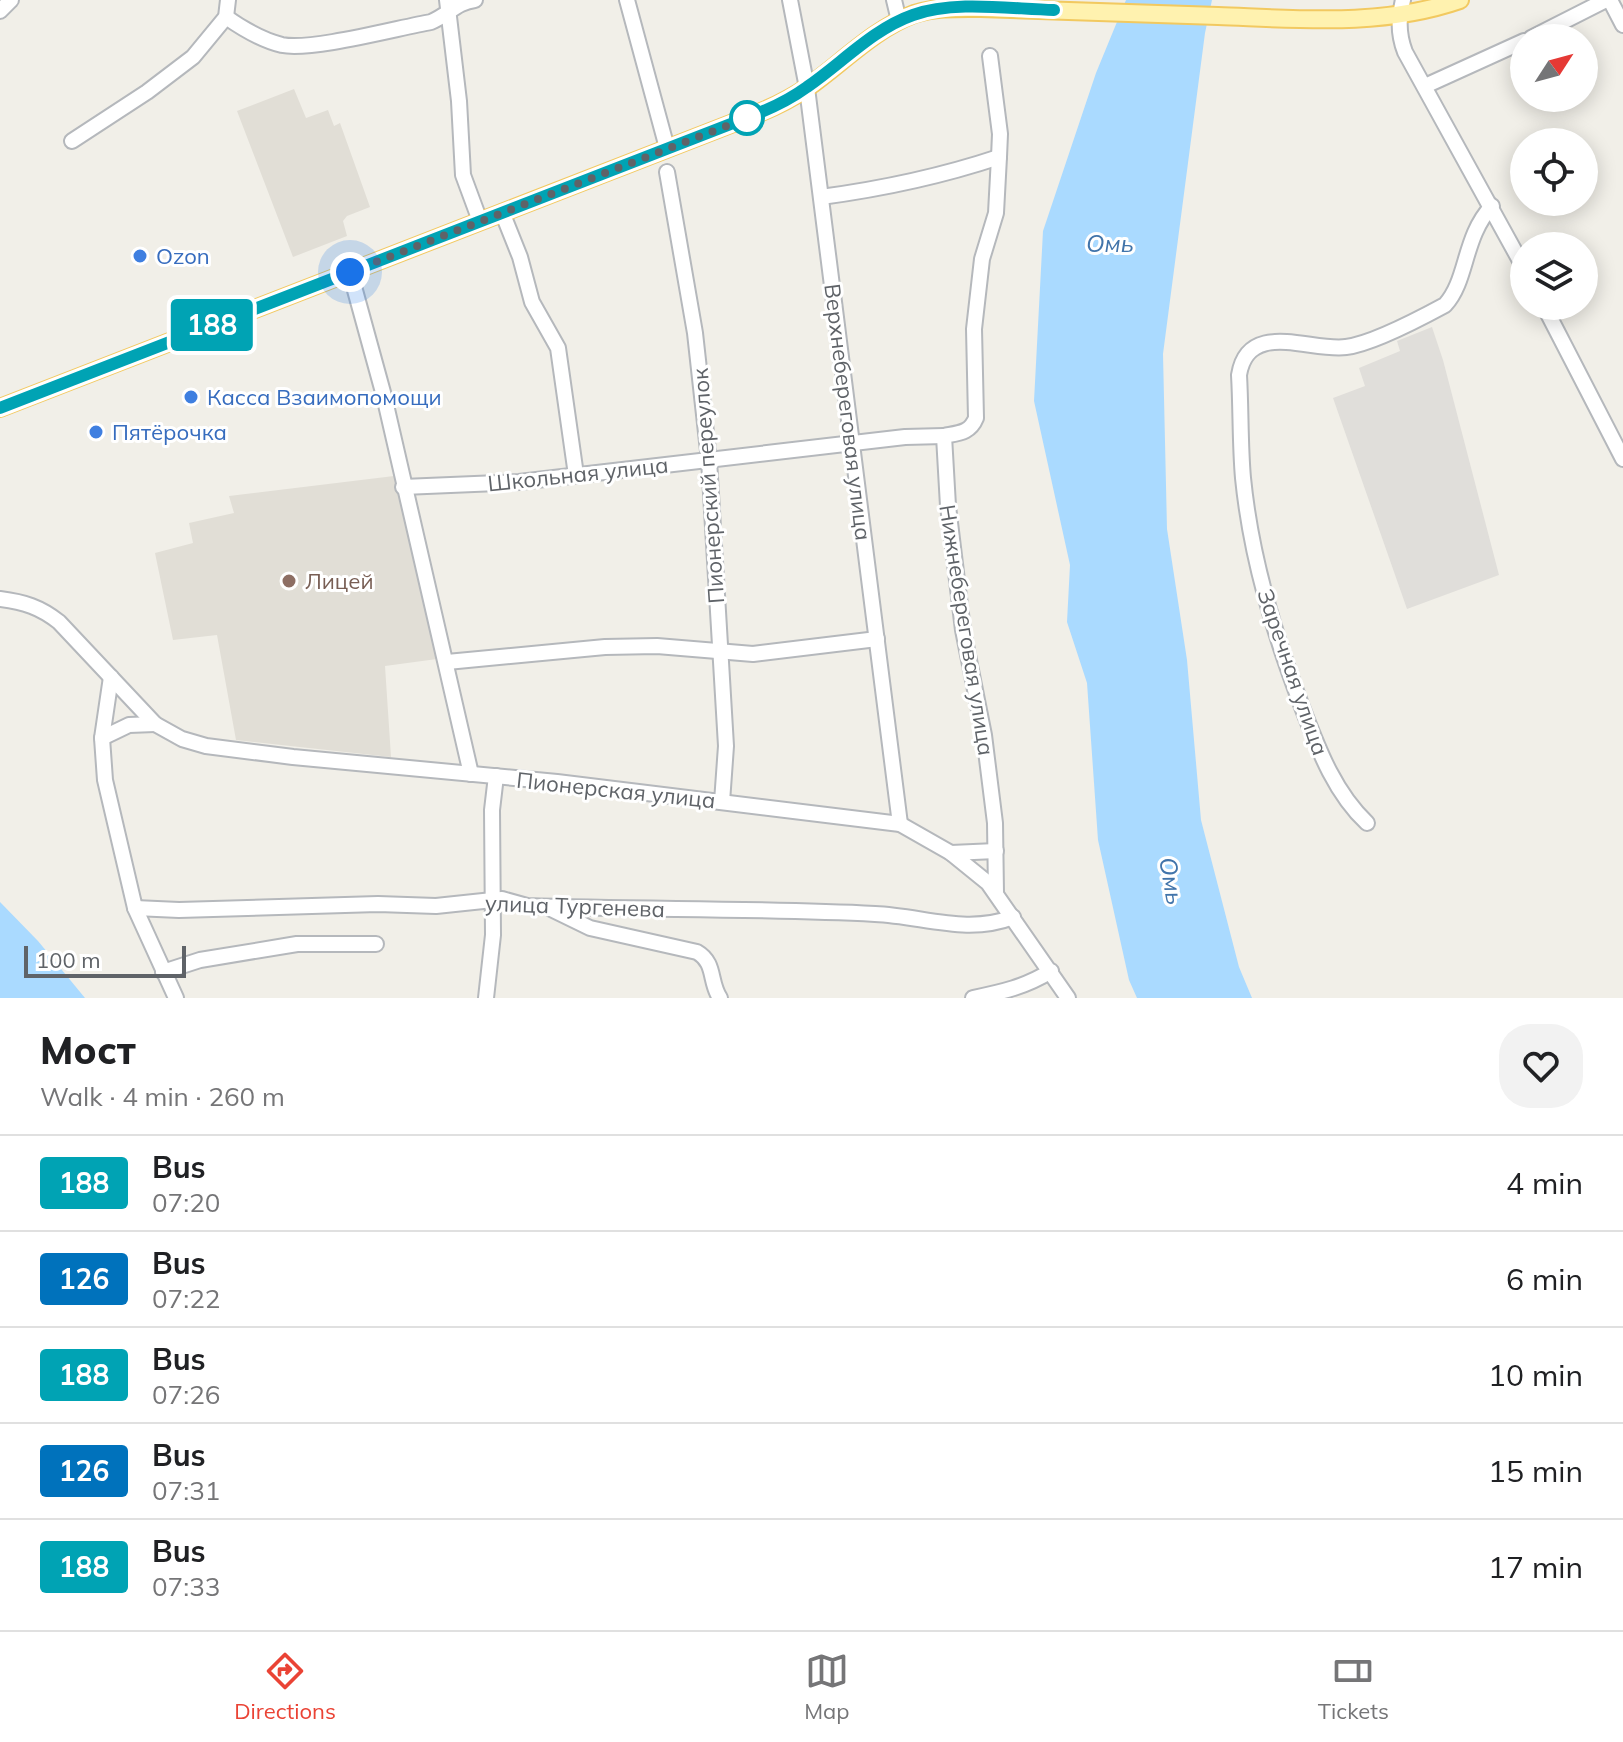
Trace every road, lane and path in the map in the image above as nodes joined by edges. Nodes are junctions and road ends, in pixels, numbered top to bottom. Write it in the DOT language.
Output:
graph roads {
  1 [pos="11,0"];
  2 [pos="228,0"];
  3 [pos="475,0"];
  4 [pos="627,0"];
  5 [pos="790,0"];
  6 [pos="894,0"];
  7 [pos="1460,0"];
  8 [pos="1608,0"];
  9 [pos="447,7"];
  10 [pos="1401,8"];
  11 [pos="0,11"];
  12 [pos="226,17"];
  13 [pos="899,21"];
  14 [pos="1559,24"];
  15 [pos="1623,25"];
  16 [pos="1510,47"];
  17 [pos="990,56"];
  18 [pos="1425,86"];
  19 [pos="807,88"];
  20 [pos="72,141"];
  21 [pos="667,148"];
  22 [pos="999,157"];
  23 [pos="667,172"];
  24 [pos="821,197"];
  25 [pos="1492,206"];
  26 [pos="502,212"];
  27 [pos="480,221"];
  28 [pos="1510,241"];
  29 [pos="350,272"];
  30 [pos="1551,320"];
  31 [pos="0,408"];
  32 [pos="944,436"];
  33 [pos="853,445"];
  34 [pos="1623,459"];
  35 [pos="709,460"];
  36 [pos="576,475"];
  37 [pos="403,487"];
  38 [pos="0,599"];
  39 [pos="877,639"];
  40 [pos="719,651"];
  41 [pos="447,662"];
  42 [pos="111,677"];
  43 [pos="155,724"];
  44 [pos="102,738"];
  45 [pos="471,774"];
  46 [pos="496,776"];
  47 [pos="722,802"];
  48 [pos="1367,823"];
  49 [pos="900,824"];
  50 [pos="996,851"];
  51 [pos="951,853"];
  52 [pos="996,893"];
  53 [pos="491,901"];
  54 [pos="547,907"];
  55 [pos="135,908"];
  56 [pos="1013,917"];
  57 [pos="376,944"];
  58 [pos="1051,971"];
  59 [pos="163,972"];
  60 [pos="176,998"];
  61 [pos="486,998"];
  62 [pos="720,998"];
  63 [pos="973,998"];
  64 [pos="1068,998"];
  1 -- 11 [label="street"];
  2 -- 12 [label="street"];
  3 -- 9 [label="street"];
  4 -- 21 [label="street"];
  5 -- 19 [label="street, Верхнебереговая улица"];
  6 -- 13 [label="street"];
  7 -- 10 [label="main road"];
  8 -- 14 [label="street"];
  8 -- 15 [label="street"];
  9 -- 12 [label="street"];
  9 -- 27 [label="street"];
  10 -- 13 [label="main road"];
  10 -- 18 [label="street"];
  12 -- 20 [label="street"];
  13 -- 19 [label="main road"];
  16 -- 18 [label="street"];
  17 -- 22 [label="street"];
  18 -- 25 [label="street"];
  19 -- 21 [label="main road"];
  19 -- 24 [label="street, Верхнебереговая улица"];
  21 -- 26 [label="main road"];
  22 -- 24 [label="street"];
  22 -- 32 [label="street"];
  23 -- 35 [label="street, Пионерский переулок"];
  24 -- 33 [label="street, Верхнебереговая улица"];
  25 -- 28 [label="street"];
  25 -- 48 [label="street, Заречная улица"];
  26 -- 27 [label="main road"];
  26 -- 36 [label="street"];
  27 -- 29 [label="main road"];
  29 -- 31 [label="main road"];
  29 -- 37 [label="street"];
  30 -- 34 [label="street"];
  32 -- 33 [label="street, Школьная улица"];
  32 -- 50 [label="street, Нижнебереговая улица"];
  33 -- 35 [label="street, Школьная улица"];
  33 -- 39 [label="street, Верхнебереговая улица"];
  35 -- 36 [label="street, Школьная улица"];
  35 -- 40 [label="street, Пионерский переулок"];
  36 -- 37 [label="street, Школьная улица"];
  37 -- 41 [label="street"];
  38 -- 42 [label="street, Пионерская улица"];
  39 -- 40 [label="street"];
  39 -- 49 [label="street, Верхнебереговая улица"];
  40 -- 41 [label="street"];
  40 -- 47 [label="street, Пионерский переулок"];
  41 -- 45 [label="street"];
  42 -- 43 [label="street, Пионерская улица"];
  42 -- 44 [label="street"];
  43 -- 44 [label="street"];
  43 -- 45 [label="street, Пионерская улица"];
  44 -- 55 [label="street"];
  45 -- 46 [label="street, Пионерская улица"];
  46 -- 47 [label="street, Пионерская улица"];
  46 -- 53 [label="street"];
  47 -- 49 [label="street, Пионерская улица"];
  49 -- 51 [label="street, Пионерская улица"];
  50 -- 51 [label="street"];
  50 -- 52 [label="street, Нижнебереговая улица"];
  51 -- 52 [label="street, Пионерская улица"];
  52 -- 56 [label="street, Пионерская улица"];
  53 -- 54 [label="street, улица Тургенева"];
  53 -- 55 [label="street, улица Тургенева"];
  53 -- 61 [label="street"];
  54 -- 56 [label="street, улица Тургенева"];
  54 -- 62 [label="street"];
  55 -- 59 [label="street"];
  56 -- 58 [label="street, Пионерская улица"];
  57 -- 59 [label="street"];
  58 -- 63 [label="street"];
  58 -- 64 [label="street, Пионерская улица"];
  59 -- 60 [label="street"];
}
